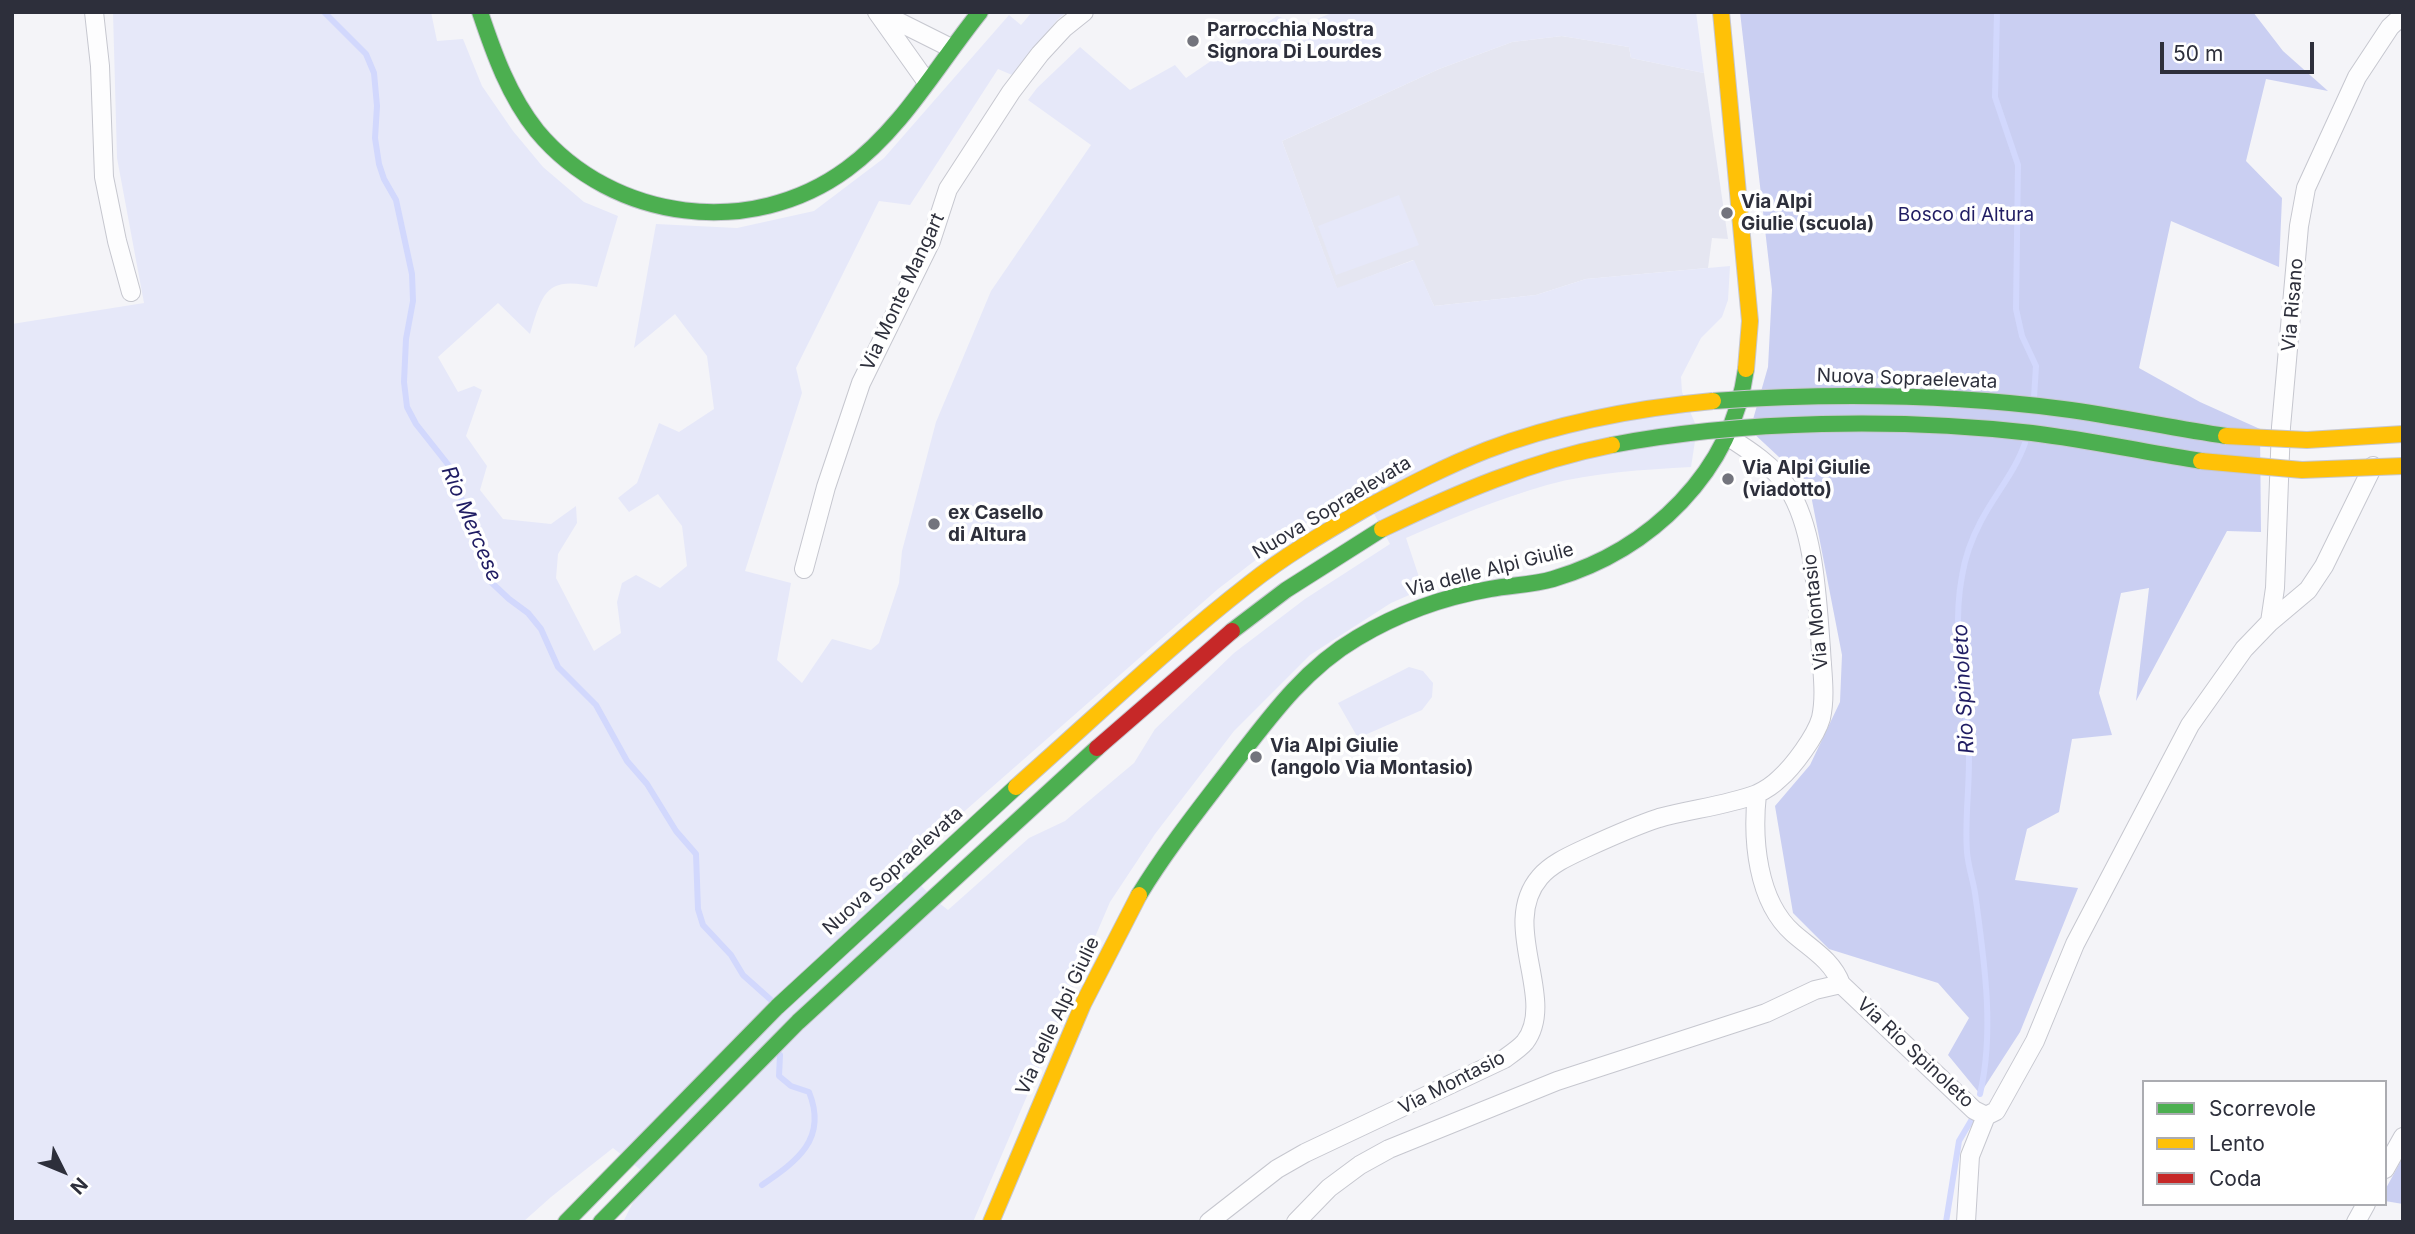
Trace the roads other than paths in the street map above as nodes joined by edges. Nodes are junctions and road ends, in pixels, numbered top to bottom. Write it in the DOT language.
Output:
graph roads {
  1 [pos="94,12"];
  2 [pos="480,12"];
  3 [pos="878,12"];
  4 [pos="980,12"];
  5 [pos="1084,12"];
  6 [pos="1721,12"];
  7 [pos="2403,15"];
  8 [pos="951,48"];
  9 [pos="926,81"];
  10 [pos="131,292"];
  11 [pos="2403,424"];
  12 [pos="2403,434"];
  13 [pos="1727,436"];
  14 [pos="2403,466"];
  15 [pos="803,569"];
  16 [pos="2270,622"];
  17 [pos="1757,794"];
  18 [pos="1841,984"];
  19 [pos="1986,1116"];
  20 [pos="2403,1137"];
  21 [pos="2387,1165"];
  22 [pos="2364,1206"];
  23 [pos="566,1222"];
  24 [pos="601,1222"];
  25 [pos="991,1222"];
  26 [pos="1209,1222"];
  27 [pos="1296,1222"];
  28 [pos="1966,1222"];
  29 [pos="2356,1222"];
  1 -- 10 [label="street"];
  2 -- 9 [label="main road"];
  3 -- 8 [label="street"];
  3 -- 9 [label="street"];
  4 -- 8 [label="main road"];
  5 -- 15 [label="street, Via Monte Mangart"];
  6 -- 13 [label="main road, Via delle Alpi Giulie"];
  7 -- 16 [label="street, Via Risano"];
  8 -- 9 [label="main road"];
  11 -- 16 [label="street, Via Rio Spinoleto"];
  12 -- 23 [label="main road, Nuova Sopraelevata, bridge"];
  13 -- 17 [label="street, Via Montasio"];
  13 -- 25 [label="main road, Via delle Alpi Giulie"];
  14 -- 24 [label="main road, bridge"];
  16 -- 19 [label="street, Via Rio Spinoleto"];
  17 -- 18 [label="street"];
  17 -- 26 [label="street, Via Montasio"];
  18 -- 19 [label="street, Via Rio Spinoleto"];
  18 -- 27 [label="street, Via Rio Spinoleto"];
  19 -- 28 [label="street"];
  20 -- 21 [label="street"];
  22 -- 29 [label="street"];
}
